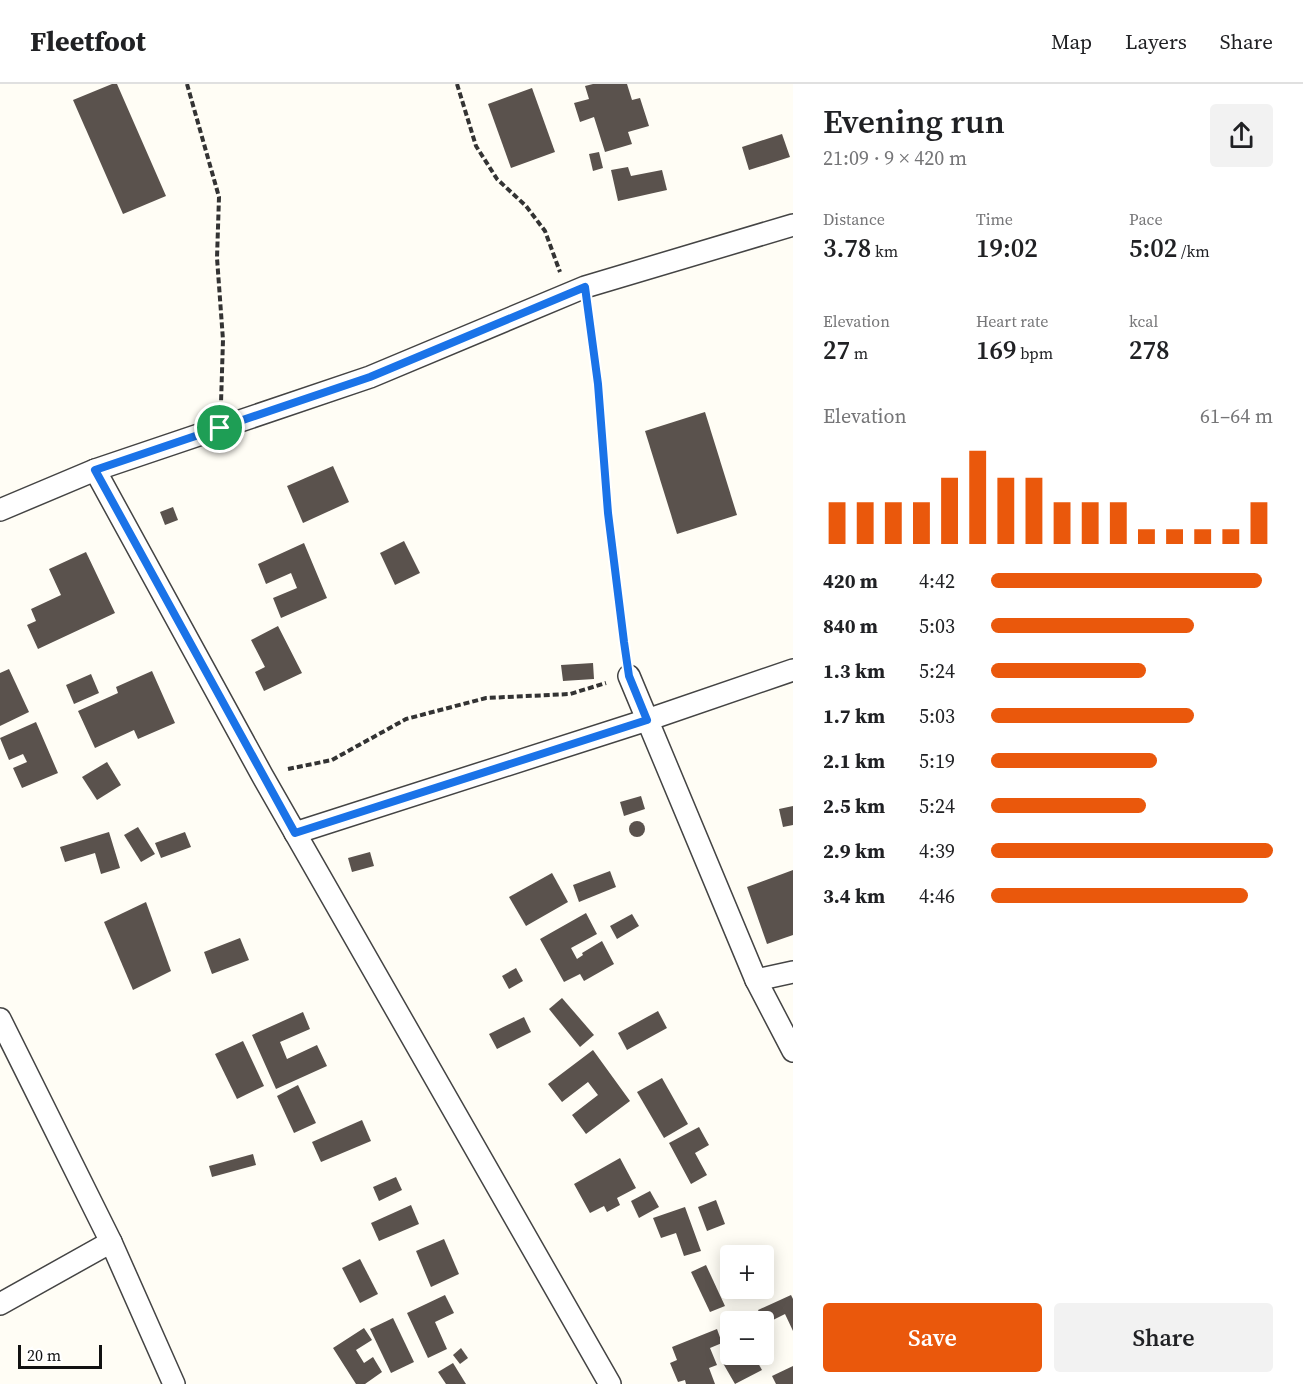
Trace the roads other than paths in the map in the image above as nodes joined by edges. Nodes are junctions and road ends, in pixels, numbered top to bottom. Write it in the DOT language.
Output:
graph roads {
  1 [pos="793,225"];
  2 [pos="95,470"];
  3 [pos="0,510"];
  4 [pos="793,670"];
  5 [pos="629,676"];
  6 [pos="647,720"];
  7 [pos="295,833"];
  8 [pos="793,972"];
  9 [pos="756,980"];
  10 [pos="0,1019"];
  11 [pos="793,1051"];
  12 [pos="111,1242"];
  13 [pos="0,1305"];
  14 [pos="174,1384"];
  15 [pos="610,1384"];
  1 -- 2 [label="street"];
  2 -- 3 [label="street"];
  2 -- 7 [label="street"];
  4 -- 6 [label="street"];
  5 -- 6 [label="street"];
  6 -- 7 [label="street"];
  6 -- 9 [label="street"];
  7 -- 15 [label="street"];
  8 -- 9 [label="street"];
  9 -- 11 [label="street"];
  10 -- 12 [label="street"];
  12 -- 13 [label="street"];
  12 -- 14 [label="street"];
}
